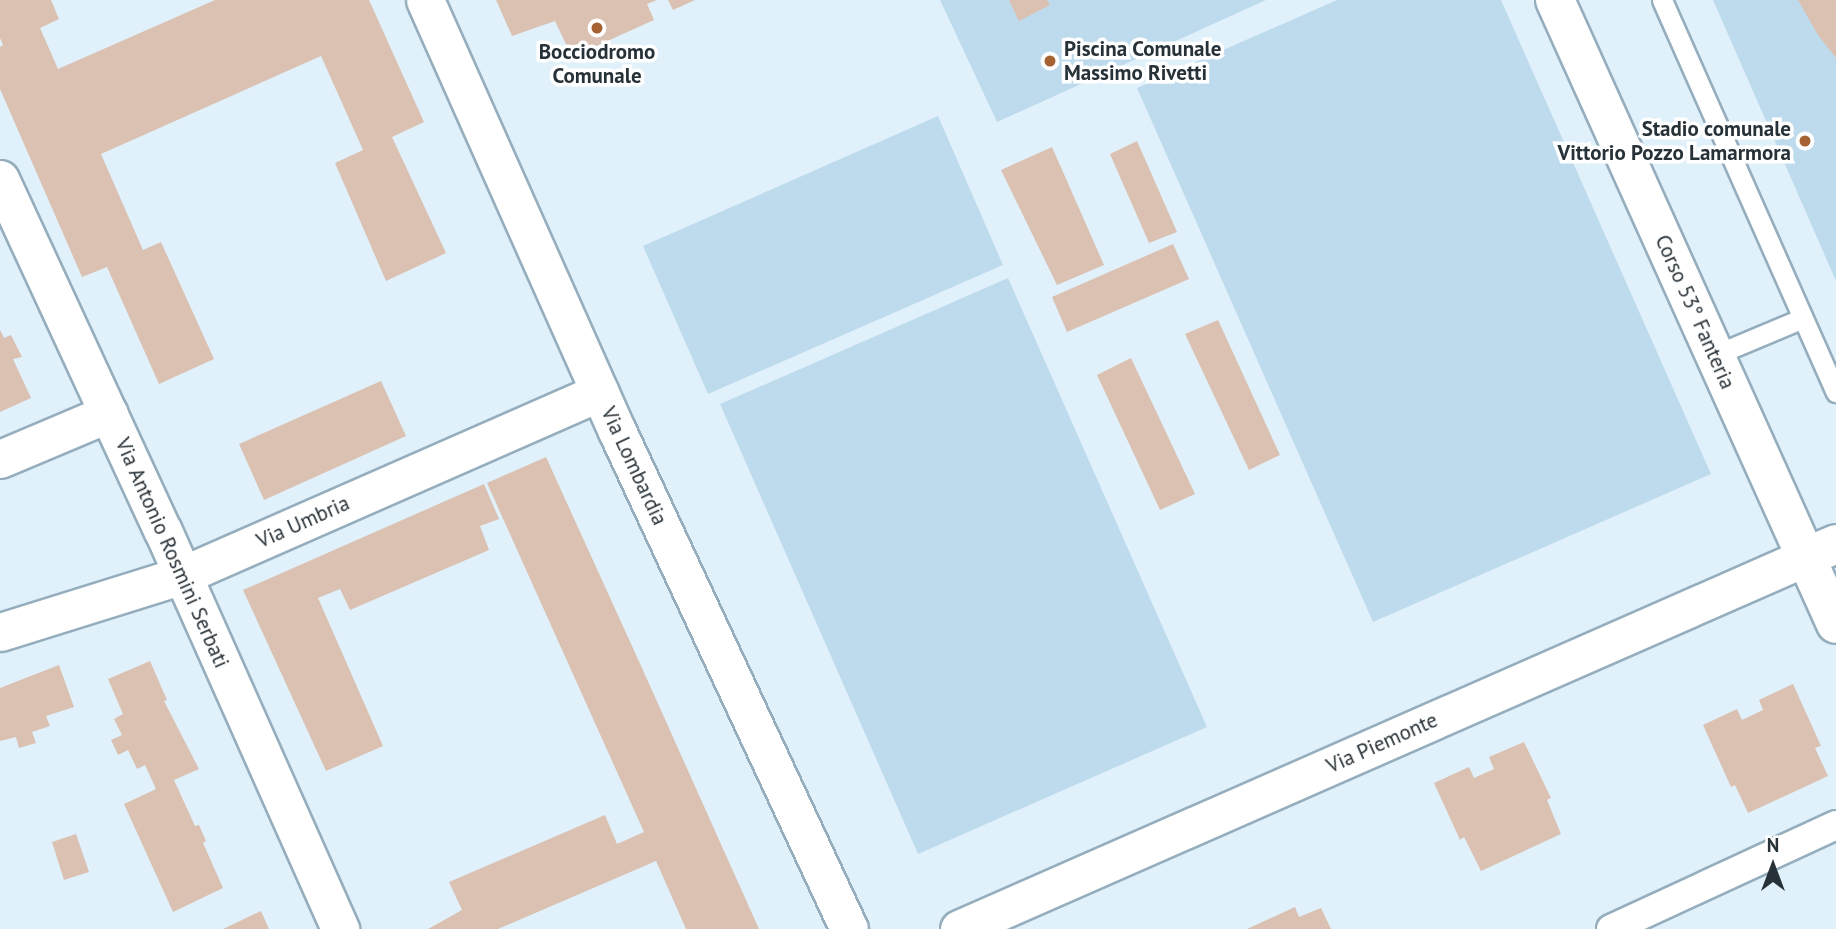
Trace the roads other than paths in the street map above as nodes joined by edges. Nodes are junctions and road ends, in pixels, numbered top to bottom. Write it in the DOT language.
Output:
graph roads {
  1 [pos="425,0"];
  2 [pos="1555,0"];
  3 [pos="1662,0"];
  4 [pos="0,179"];
  5 [pos="14,245"];
  6 [pos="1803,318"];
  7 [pos="1715,355"];
  8 [pos="600,392"];
  9 [pos="1836,393"];
  10 [pos="109,413"];
  11 [pos="0,459"];
  12 [pos="1821,551"];
  13 [pos="183,575"];
  14 [pos="1836,624"];
  15 [pos="0,632"];
  16 [pos="1836,825"];
  17 [pos="340,929"];
  18 [pos="849,929"];
  19 [pos="959,929"];
  20 [pos="1611,929"];
  1 -- 8 [label="street, Via Lombardia"];
  2 -- 7 [label="street, Corso 53° Fanteria"];
  3 -- 6 [label="lane"];
  4 -- 5 [label="street, Via Antonio Rosmini Serbati"];
  5 -- 10 [label="street, Via Antonio Rosmini Serbati"];
  6 -- 7 [label="lane"];
  6 -- 9 [label="lane"];
  7 -- 12 [label="street, Corso 53° Fanteria"];
  8 -- 13 [label="street, Via Umbria"];
  8 -- 18 [label="street, Via Lombardia"];
  10 -- 11 [label="street"];
  10 -- 13 [label="street, Via Antonio Rosmini Serbati"];
  12 -- 14 [label="street, Corso 53° Fanteria"];
  12 -- 19 [label="street, Via Piemonte"];
  13 -- 15 [label="street, Via Umbria"];
  13 -- 17 [label="street, Via Antonio Rosmini Serbati"];
  16 -- 20 [label="street"];
}
